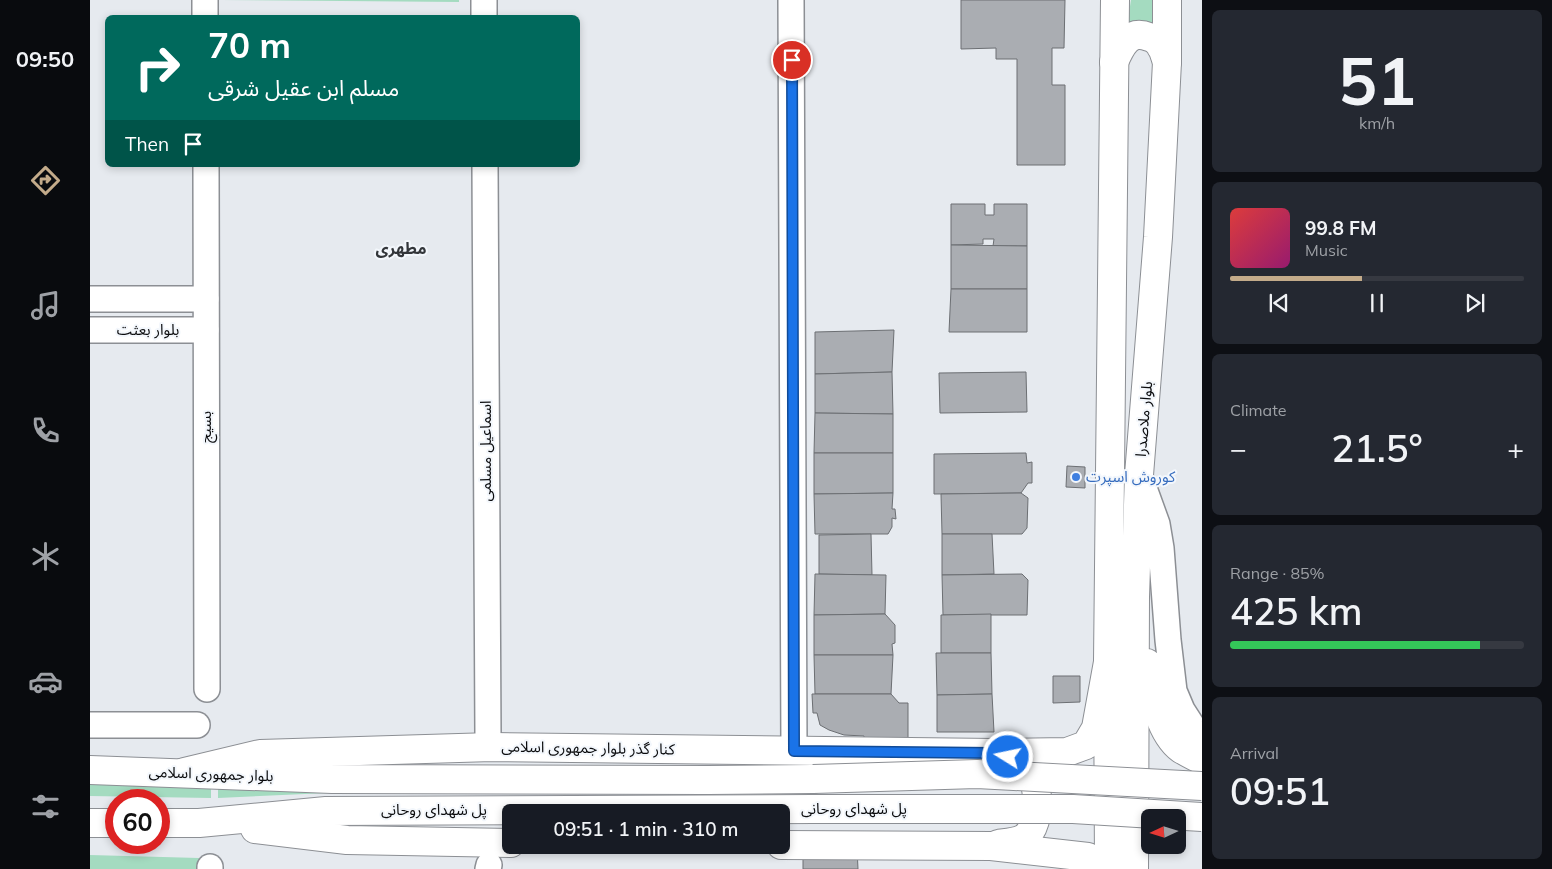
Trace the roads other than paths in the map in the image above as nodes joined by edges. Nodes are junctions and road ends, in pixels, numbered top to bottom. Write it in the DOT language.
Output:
graph roads {
  1 [pos="205,0"];
  2 [pos="484,0"];
  3 [pos="791,0"];
  4 [pos="1115,0"];
  5 [pos="1167,0"];
  6 [pos="205,15"];
  7 [pos="484,15"];
  8 [pos="1114,62"];
  9 [pos="1167,62"];
  10 [pos="206,167"];
  11 [pos="485,167"];
  12 [pos="90,298"];
  13 [pos="206,299"];
  14 [pos="90,330"];
  15 [pos="206,330"];
  16 [pos="1140,475"];
  17 [pos="1135,597"];
  18 [pos="1108,662"];
  19 [pos="207,689"];
  20 [pos="90,725"];
  21 [pos="197,725"];
  22 [pos="1202,733"];
  23 [pos="488,737"];
  24 [pos="794,751"];
  25 [pos="994,753"];
  26 [pos="1191,754"];
  27 [pos="90,770"];
  28 [pos="184,772"];
  29 [pos="332,778"];
  30 [pos="1202,786"];
  31 [pos="1202,817"];
  32 [pos="90,823"];
  33 [pos="105,823"];
  34 [pos="170,823"];
  35 [pos="199,823"];
  36 [pos="502,843"];
  37 [pos="790,845"];
  38 [pos="990,846"];
  39 [pos="1101,869"];
  40 [pos="1109,869"];
  41 [pos="1134,869"];
  1 -- 6 [label="street"];
  2 -- 7 [label="street"];
  3 -- 24 [label="street"];
  4 -- 8 [label="main road, بلوار ملاصدرا"];
  5 -- 9 [label="main road, بلوار ملاصدرا"];
  8 -- 9 [label="main road"];
  8 -- 18 [label="main road, بلوار ملاصدرا"];
  9 -- 16 [label="main road, بلوار ملاصدرا"];
  10 -- 13 [label="street, بسیج"];
  11 -- 23 [label="street, اسماعیل مسلمی"];
  12 -- 13 [label="street, بلوار بعثت"];
  13 -- 15 [label="street, بسیج"];
  14 -- 15 [label="street, بلوار بعثت"];
  15 -- 19 [label="street, بسیج"];
  16 -- 17 [label="main road, بلوار ملاصدرا"];
  16 -- 22 [label="street"];
  17 -- 26 [label="main road"];
  17 -- 41 [label="main road, بلوار ملاصدرا"];
  18 -- 25 [label="main road"];
  18 -- 40 [label="main road, بلوار ملاصدرا"];
  20 -- 21 [label="street"];
  24 -- 25 [label="main road, کنار گذر بلوار جمهوری اسلامی"];
  24 -- 28 [label="main road, کنار گذر بلوار جمهوری اسلامی"];
  25 -- 38 [label="main road"];
  27 -- 28 [label="main road, بلوار جمهوری اسلامی"];
  28 -- 29 [label="main road, بلوار جمهوری اسلامی"];
  29 -- 30 [label="main road, پل شهدای روحانی, bridge"];
  31 -- 35 [label="main road, پل شهدای روحانی, bridge"];
  32 -- 33 [label="main road"];
  34 -- 35 [label="main road"];
  35 -- 36 [label="main road"];
  37 -- 38 [label="main road"];
  38 -- 39 [label="main road"];
}
